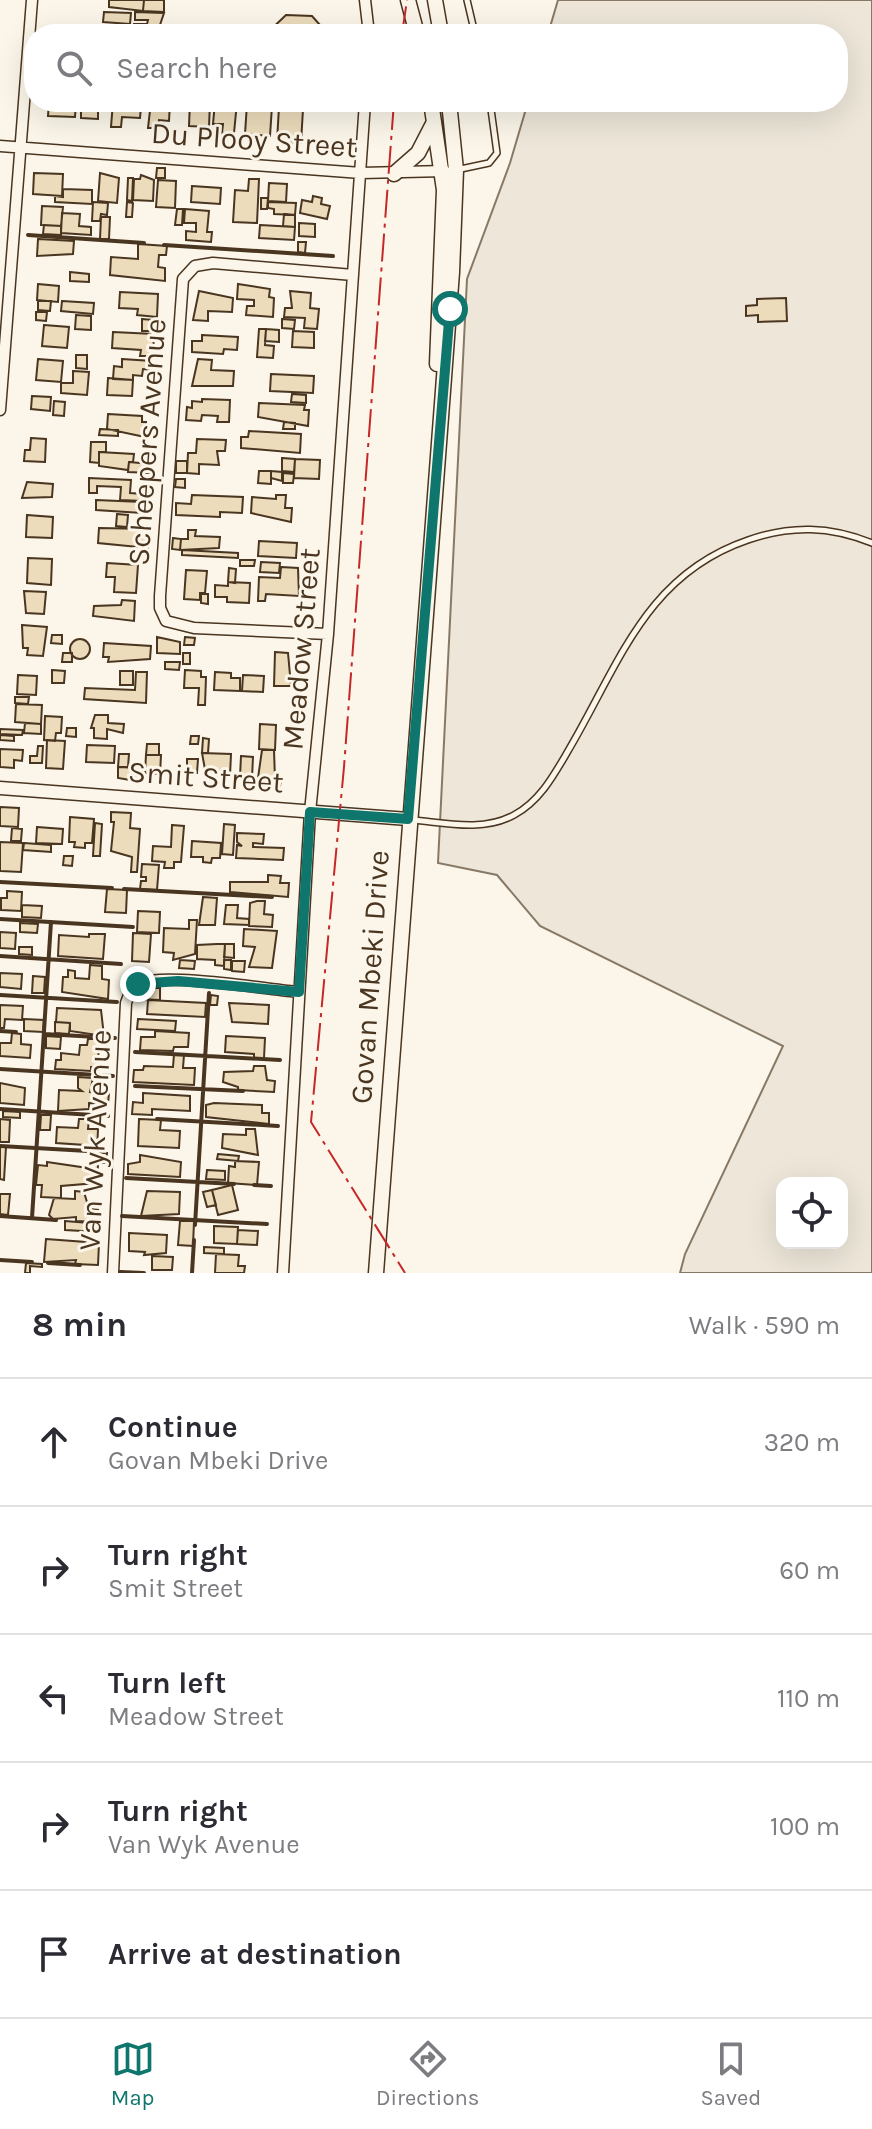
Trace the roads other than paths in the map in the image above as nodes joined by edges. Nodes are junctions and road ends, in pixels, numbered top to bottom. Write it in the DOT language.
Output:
graph roads {
  1 [pos="32,0"];
  2 [pos="365,0"];
  3 [pos="408,0"];
  4 [pos="435,0"];
  5 [pos="467,0"];
  6 [pos="30,24"];
  7 [pos="368,24"];
  8 [pos="414,24"];
  9 [pos="439,24"];
  10 [pos="473,24"];
  11 [pos="24,98"];
  12 [pos="364,112"];
  13 [pos="434,112"];
  14 [pos="449,112"];
  15 [pos="492,112"];
  16 [pos="435,118"];
  17 [pos="0,146"];
  18 [pos="20,147"];
  19 [pos="449,171"];
  20 [pos="361,173"];
  21 [pos="394,174"];
  22 [pos="353,275"];
  23 [pos="3,324"];
  24 [pos="0,410"];
  25 [pos="872,543"];
  26 [pos="328,634"];
  27 [pos="0,788"];
  28 [pos="310,812"];
  29 [pos="408,819"];
  30 [pos="299,992"];
  31 [pos="113,1273"];
  32 [pos="283,1273"];
  33 [pos="376,1273"];
  1 -- 6 [label="street"];
  2 -- 7 [label="street"];
  3 -- 8 [label="main road"];
  4 -- 9 [label="main road"];
  5 -- 10 [label="lane"];
  11 -- 18 [label="street"];
  12 -- 20 [label="street, Meadow Street"];
  13 -- 16 [label="main road, Govan Mbeki Drive"];
  14 -- 19 [label="main road, Govan Mbeki Drive"];
  15 -- 19 [label="lane"];
  16 -- 19 [label="main road, Govan Mbeki Drive"];
  16 -- 21 [label="main road"];
  17 -- 18 [label="street, Du Plooy Street"];
  18 -- 20 [label="street, Du Plooy Street"];
  18 -- 23 [label="street"];
  19 -- 21 [label="street, Du Plooy Street"];
  19 -- 29 [label="main road, Govan Mbeki Drive"];
  20 -- 21 [label="street, Du Plooy Street"];
  20 -- 22 [label="street, Meadow Street"];
  22 -- 26 [label="street, Meadow Street"];
  22 -- 26 [label="street, Scheepers Avenue"];
  23 -- 24 [label="street"];
  25 -- 29 [label="lane"];
  26 -- 28 [label="street, Meadow Street"];
  27 -- 28 [label="street, Smit Street"];
  28 -- 29 [label="street, Smit Street"];
  28 -- 30 [label="street, Meadow Street"];
  29 -- 33 [label="main road, Govan Mbeki Drive"];
  30 -- 31 [label="street, Van Wyk Avenue"];
  30 -- 32 [label="street, Meadow Street"];
}
